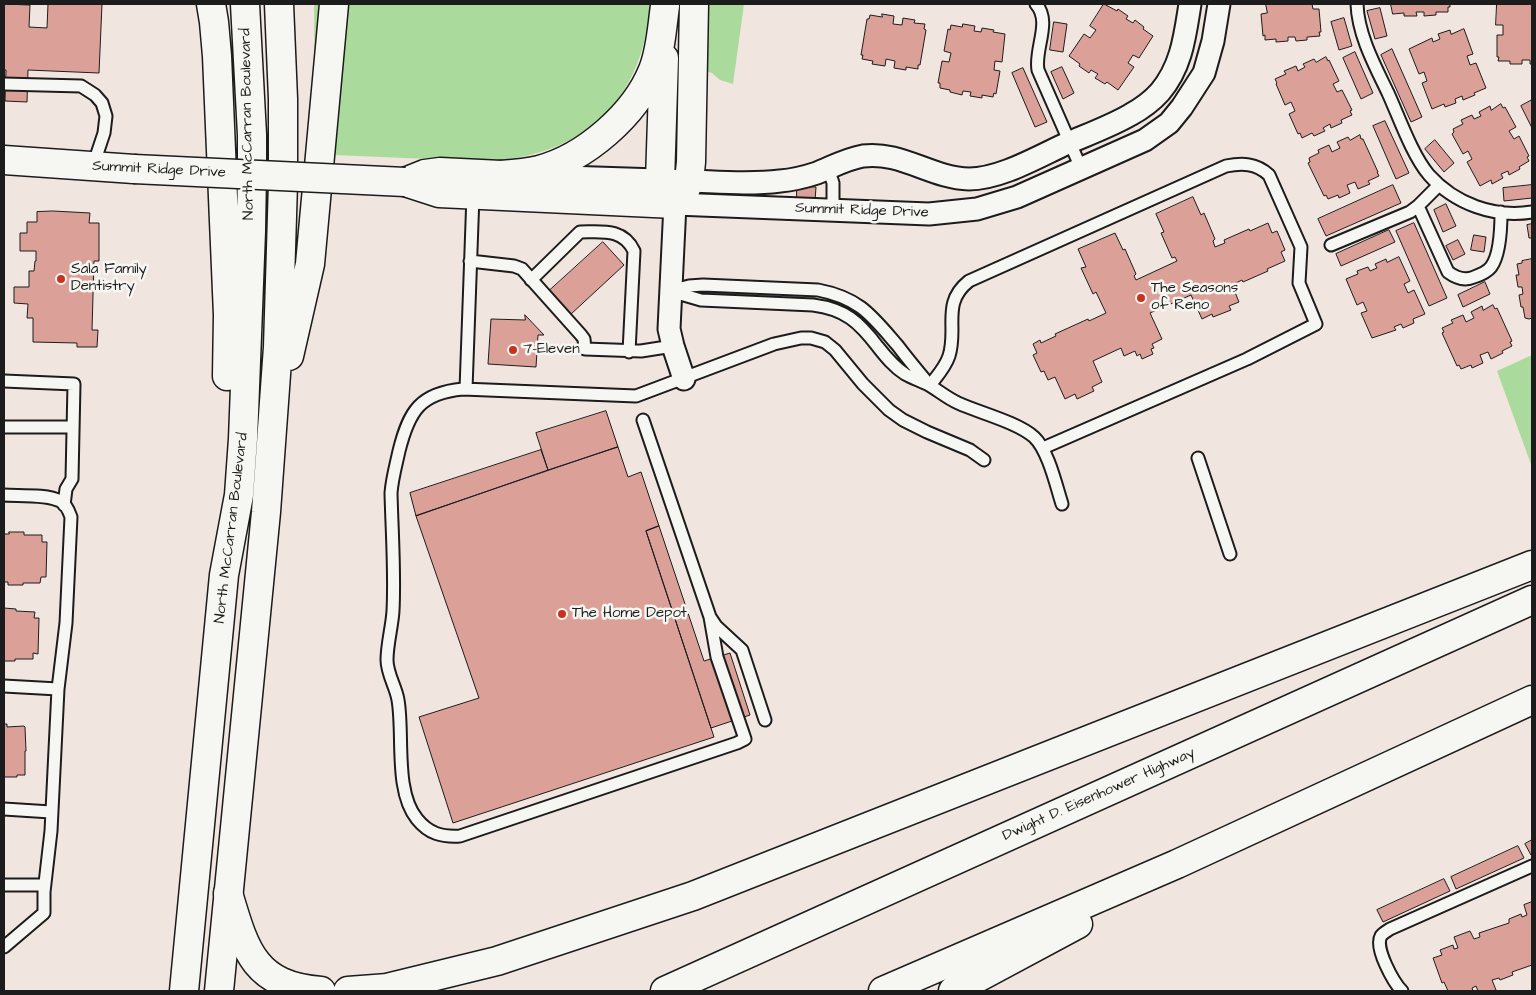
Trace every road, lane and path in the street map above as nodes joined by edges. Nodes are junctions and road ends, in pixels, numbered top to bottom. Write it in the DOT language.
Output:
graph roads {
  1 [pos="211,4"];
  2 [pos="245,4"];
  3 [pos="279,4"];
  4 [pos="334,4"];
  5 [pos="694,4"];
  6 [pos="1036,4"];
  7 [pos="1190,4"];
  8 [pos="1219,4"];
  9 [pos="1357,4"];
  10 [pos="664,5"];
  11 [pos="4,84"];
  12 [pos="1070,142"];
  13 [pos="4,160"];
  14 [pos="93,167"];
  15 [pos="828,168"];
  16 [pos="1081,168"];
  17 [pos="501,175"];
  18 [pos="660,181"];
  19 [pos="689,181"];
  20 [pos="405,182"];
  21 [pos="1439,185"];
  22 [pos="473,195"];
  23 [pos="674,204"];
  24 [pos="1418,206"];
  25 [pos="833,210"];
  26 [pos="1501,212"];
  27 [pos="1532,212"];
  28 [pos="1331,245"];
  29 [pos="470,261"];
  30 [pos="532,280"];
  31 [pos="670,291"];
  32 [pos="673,346"];
  33 [pos="629,352"];
  34 [pos="684,379"];
  35 [pos="4,381"];
  36 [pos="930,385"];
  37 [pos="466,389"];
  38 [pos="643,420"];
  39 [pos="4,427"];
  40 [pos="73,427"];
  41 [pos="271,435"];
  42 [pos="1043,448"];
  43 [pos="1198,458"];
  44 [pos="984,460"];
  45 [pos="4,495"];
  46 [pos="64,504"];
  47 [pos="1062,504"];
  48 [pos="1230,554"];
  49 [pos="1532,565"];
  50 [pos="224,575"];
  51 [pos="1532,600"];
  52 [pos="710,617"];
  53 [pos="4,686"];
  54 [pos="58,689"];
  55 [pos="1532,700"];
  56 [pos="765,720"];
  57 [pos="4,809"];
  58 [pos="52,812"];
  59 [pos="1177,864"];
  60 [pos="1532,866"];
  61 [pos="4,885"];
  62 [pos="44,885"];
  63 [pos="228,893"];
  64 [pos="4,947"];
  65 [pos="381,990"];
  66 [pos="184,991"];
  67 [pos="219,991"];
  68 [pos="321,991"];
  69 [pos="348,991"];
  70 [pos="665,991"];
  71 [pos="883,991"];
  72 [pos="953,991"];
  73 [pos="1402,991"];
  1 -- 50 [label="main road"];
  2 -- 50 [label="main road, North McCarran Boulevard"];
  3 -- 41 [label="main road, North McCarran Boulevard"];
  4 -- 41 [label="main road"];
  5 -- 19 [label="main road"];
  6 -- 12 [label="lane"];
  7 -- 12 [label="street, Summit Ridge Drive"];
  8 -- 16 [label="street, Summit Ridge Drive"];
  9 -- 21 [label="lane"];
  10 -- 17 [label="main road"];
  10 -- 18 [label="main road"];
  11 -- 14 [label="lane"];
  12 -- 15 [label="street, Summit Ridge Drive"];
  12 -- 16 [label="lane"];
  13 -- 14 [label="main road, Summit Ridge Drive"];
  14 -- 20 [label="main road, Summit Ridge Drive, bridge"];
  15 -- 19 [label="street, Summit Ridge Drive"];
  15 -- 25 [label="lane"];
  16 -- 25 [label="street, Summit Ridge Drive"];
  17 -- 18 [label="street, Summit Ridge Drive"];
  17 -- 20 [label="main road, Summit Ridge Drive"];
  18 -- 19 [label="street, Summit Ridge Drive"];
  18 -- 23 [label="street"];
  19 -- 23 [label="main road"];
  20 -- 22 [label="main road, Summit Ridge Drive"];
  21 -- 24 [label="lane"];
  21 -- 26 [label="lane"];
  22 -- 23 [label="main road, Summit Ridge Drive"];
  22 -- 29 [label="lane"];
  23 -- 25 [label="street, Summit Ridge Drive"];
  23 -- 31 [label="street"];
  24 -- 26 [label="lane"];
  24 -- 28 [label="lane"];
  26 -- 27 [label="lane"];
  29 -- 30 [label="lane"];
  29 -- 37 [label="lane"];
  30 -- 33 [label="lane"];
  30 -- 33 [label="lane"];
  31 -- 32 [label="street"];
  31 -- 36 [label="lane"];
  32 -- 33 [label="lane"];
  32 -- 34 [label="street"];
  34 -- 37 [label="lane"];
  34 -- 44 [label="lane"];
  35 -- 40 [label="lane"];
  36 -- 42 [label="lane"];
  36 -- 42 [label="lane"];
  37 -- 52 [label="lane"];
  38 -- 52 [label="lane"];
  39 -- 40 [label="lane"];
  40 -- 46 [label="lane"];
  41 -- 63 [label="main road, North McCarran Boulevard"];
  42 -- 47 [label="lane"];
  43 -- 48 [label="lane"];
  45 -- 46 [label="lane"];
  46 -- 54 [label="lane"];
  49 -- 65 [label="main road"];
  50 -- 66 [label="main road, North McCarran Boulevard"];
  51 -- 70 [label="main road, Dwight D. Eisenhower Highway"];
  52 -- 56 [label="lane"];
  53 -- 54 [label="lane"];
  54 -- 58 [label="lane"];
  55 -- 59 [label="main road"];
  57 -- 58 [label="lane"];
  58 -- 62 [label="lane"];
  59 -- 71 [label="main road"];
  59 -- 72 [label="main road"];
  60 -- 73 [label="lane"];
  61 -- 62 [label="lane"];
  62 -- 64 [label="lane"];
  63 -- 67 [label="main road, North McCarran Boulevard"];
  63 -- 68 [label="main road"];
  65 -- 69 [label="main road"];
}
